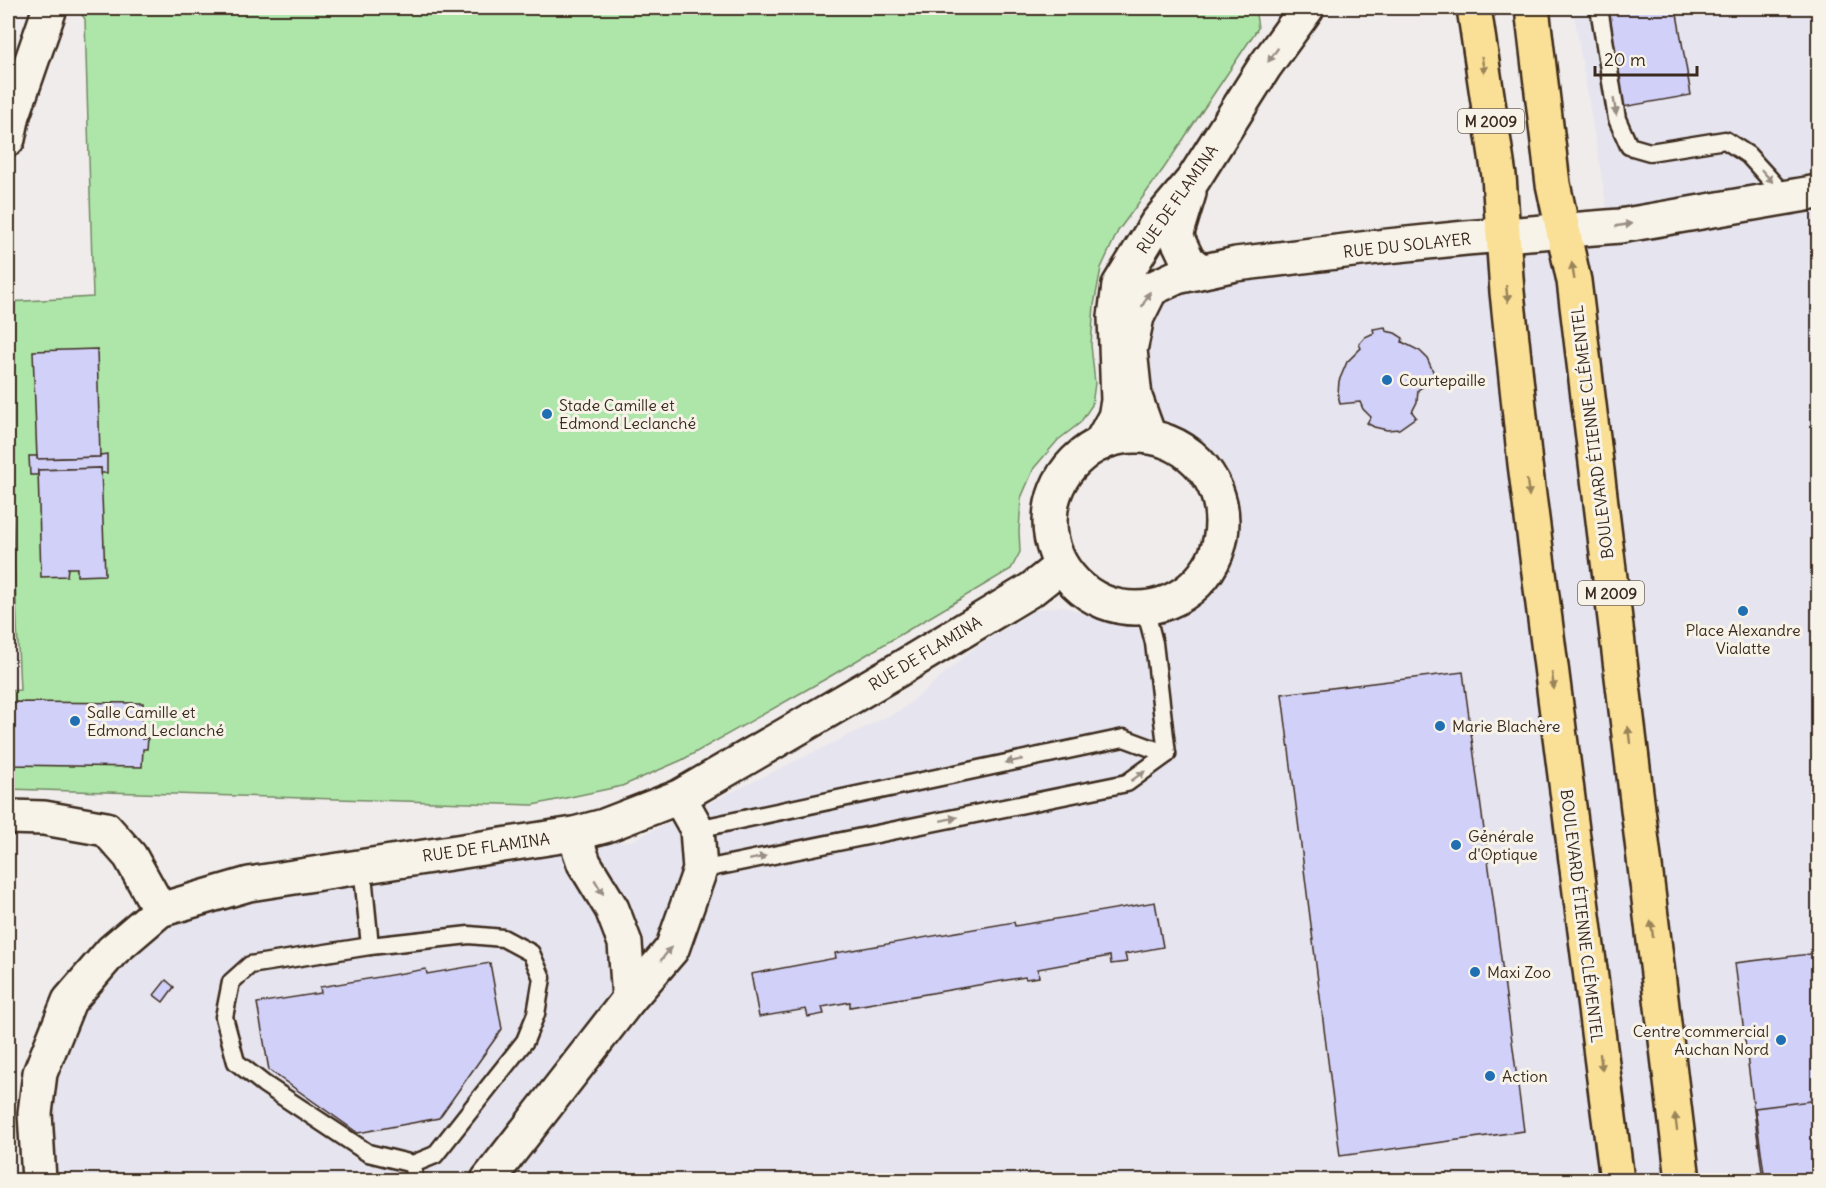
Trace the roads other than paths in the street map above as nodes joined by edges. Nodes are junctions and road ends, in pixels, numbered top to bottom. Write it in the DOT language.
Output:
graph roads {
  1 [pos="50,8"];
  2 [pos="1308,8"];
  3 [pos="1474,8"];
  4 [pos="1532,8"];
  5 [pos="1599,8"];
  6 [pos="9,123"];
  7 [pos="1193,180"];
  8 [pos="1818,192"];
  9 [pos="1787,198"];
  10 [pos="1564,230"];
  11 [pos="1503,235"];
  12 [pos="1201,272"];
  13 [pos="1149,436"];
  14 [pos="1100,444"];
  15 [pos="1061,566"];
  16 [pos="1145,608"];
  17 [pos="1167,754"];
  18 [pos="679,797"];
  19 [pos="8,817"];
  20 [pos="697,829"];
  21 [pos="574,834"];
  22 [pos="362,865"];
  23 [pos="700,870"];
  24 [pos="160,910"];
  25 [pos="370,946"];
  26 [pos="628,999"];
  27 [pos="414,1172"];
  28 [pos="39,1180"];
  29 [pos="488,1180"];
  30 [pos="1617,1180"];
  31 [pos="1683,1180"];
  1 -- 6 [label="street"];
  2 -- 7 [label="street, RUE DE FLAMINA, one-way"];
  3 -- 11 [label="main road, BOULEVARD ÉTIENNE CLÉMENTEL / M 2009, one-way"];
  4 -- 10 [label="main road, BOULEVARD ÉTIENNE CLÉMENTEL / M 2009"];
  5 -- 9 [label="lane, one-way"];
  7 -- 12 [label="street"];
  7 -- 14 [label="street, RUE DE FLAMINA"];
  8 -- 9 [label="street, RUE DU SOLAYER"];
  10 -- 9 [label="street, RUE DU SOLAYER, one-way"];
  10 -- 11 [label="street, RUE DU SOLAYER"];
  31 -- 10 [label="main road, BOULEVARD ÉTIENNE CLÉMENTEL / M 2009, one-way"];
  11 -- 12 [label="street, RUE DU SOLAYER"];
  11 -- 30 [label="main road, BOULEVARD ÉTIENNE CLÉMENTEL / M 2009, one-way"];
  13 -- 12 [label="street, RUE DU SOLAYER, one-way"];
  13 -- 14 [label="street"];
  13 -- 16 [label="street"];
  14 -- 15 [label="street"];
  15 -- 16 [label="street"];
  15 -- 18 [label="street, RUE DE FLAMINA"];
  16 -- 17 [label="lane"];
  17 -- 20 [label="lane, one-way"];
  23 -- 17 [label="lane, one-way"];
  18 -- 20 [label="street"];
  18 -- 21 [label="street, RUE DE FLAMINA"];
  19 -- 24 [label="street"];
  20 -- 23 [label="street"];
  21 -- 22 [label="street, RUE DE FLAMINA"];
  21 -- 26 [label="street, one-way"];
  22 -- 24 [label="street, RUE DE FLAMINA"];
  22 -- 25 [label="lane"];
  26 -- 23 [label="street, one-way"];
  24 -- 28 [label="street, RUE DE FLAMINA"];
  25 -- 27 [label="lane"];
  25 -- 27 [label="lane"];
  26 -- 29 [label="street"];
}
